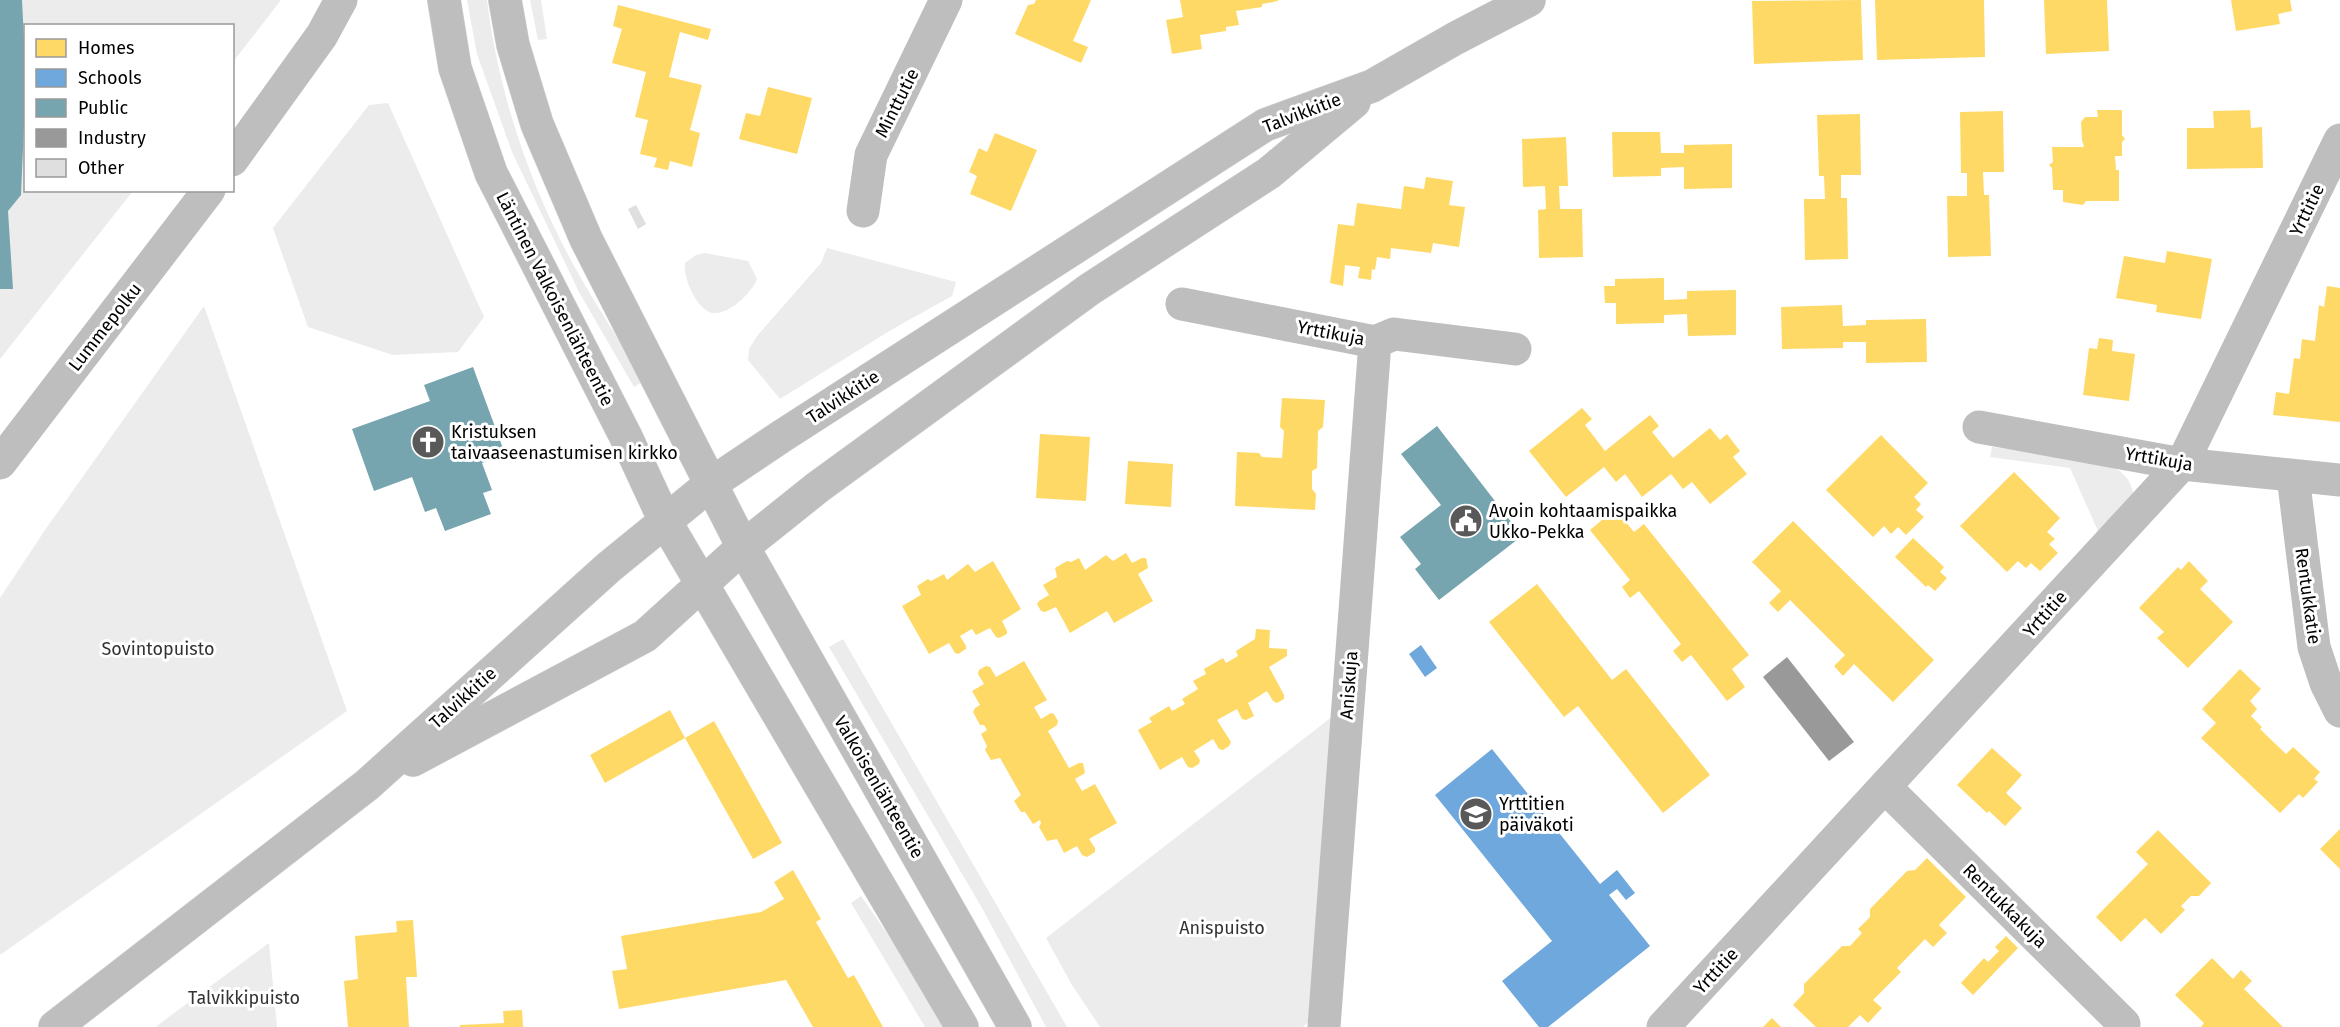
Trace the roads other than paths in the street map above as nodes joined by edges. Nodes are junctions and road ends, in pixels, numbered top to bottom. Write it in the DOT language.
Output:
graph roads {
  1 [pos="341,0"];
  2 [pos="444,0"];
  3 [pos="505,0"];
  4 [pos="946,0"];
  5 [pos="1529,0"];
  6 [pos="1372,86"];
  7 [pos="2340,140"];
  8 [pos="234,157"];
  9 [pos="207,192"];
  10 [pos="863,211"];
  11 [pos="1182,304"];
  12 [pos="1375,342"];
  13 [pos="1515,348"];
  14 [pos="1979,427"];
  15 [pos="0,463"];
  16 [pos="2182,464"];
  17 [pos="2293,476"];
  18 [pos="2340,480"];
  19 [pos="712,483"];
  20 [pos="665,521"];
  21 [pos="743,547"];
  22 [pos="703,585"];
  23 [pos="2340,711"];
  24 [pos="367,785"];
  25 [pos="1886,788"];
  26 [pos="2124,1024"];
  27 [pos="55,1027"];
  28 [pos="962,1027"];
  29 [pos="1016,1027"];
  30 [pos="1324,1027"];
  31 [pos="1663,1027"];
  1 -- 8 [label="main road"];
  2 -- 20 [label="main road, Läntinen Valkoisenlähteentie"];
  3 -- 19 [label="main road"];
  4 -- 10 [label="main road, Minttutie"];
  5 -- 6 [label="main road, Talvikkitie"];
  6 -- 19 [label="main road, Talvikkitie"];
  6 -- 21 [label="main road, Talvikkitie"];
  7 -- 16 [label="main road, Yrttitie"];
  9 -- 15 [label="main road, Lummepolku"];
  11 -- 12 [label="main road, Yrttikuja"];
  12 -- 13 [label="main road, Yrttikuja"];
  12 -- 30 [label="main road, Aniskuja"];
  14 -- 16 [label="main road, Yrttikuja"];
  16 -- 17 [label="main road, Yrttikuja"];
  16 -- 25 [label="main road, Yrttitie"];
  17 -- 18 [label="main road, Yrttikuja"];
  17 -- 23 [label="main road, Rentukkatie"];
  19 -- 20 [label="main road, Talvikkitie"];
  19 -- 21 [label="main road"];
  20 -- 22 [label="main road, Läntinen Valkoisenlähteentie"];
  20 -- 24 [label="main road, Talvikkitie"];
  21 -- 22 [label="main road, Talvikkitie"];
  21 -- 29 [label="main road, Valkoisenlähteentie"];
  22 -- 24 [label="main road, Talvikkitie"];
  22 -- 28 [label="main road"];
  24 -- 27 [label="main road, Talvikkitie"];
  25 -- 26 [label="main road, Rentukkakuja"];
  25 -- 31 [label="main road, Yrttitie"];
}
